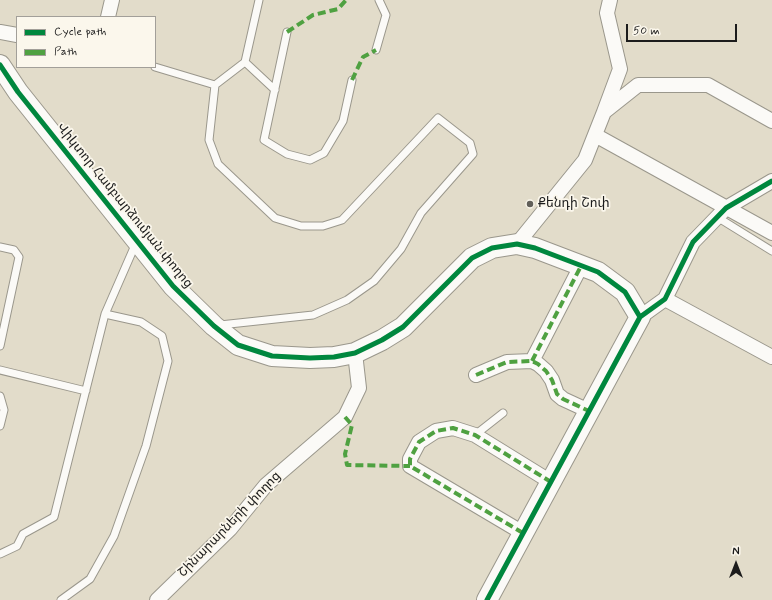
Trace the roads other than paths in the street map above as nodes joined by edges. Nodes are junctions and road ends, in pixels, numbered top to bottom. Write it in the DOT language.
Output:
graph roads {
  1 [pos="112,0"];
  2 [pos="259,0"];
  3 [pos="379,0"];
  4 [pos="610,0"];
  5 [pos="108,16"];
  6 [pos="0,32"];
  7 [pos="287,32"];
  8 [pos="16,35"];
  9 [pos="376,50"];
  10 [pos="245,62"];
  11 [pos="0,65"];
  12 [pos="156,67"];
  13 [pos="352,80"];
  14 [pos="215,85"];
  15 [pos="275,90"];
  16 [pos="604,112"];
  17 [pos="772,121"];
  18 [pos="595,135"];
  19 [pos="772,182"];
  20 [pos="722,212"];
  21 [pos="772,233"];
  22 [pos="136,242"];
  23 [pos="517,244"];
  24 [pos="0,247"];
  25 [pos="772,251"];
  26 [pos="581,266"];
  27 [pos="665,299"];
  28 [pos="106,314"];
  29 [pos="640,318"];
  30 [pos="214,326"];
  31 [pos="0,346"];
  32 [pos="355,353"];
  33 [pos="772,357"];
  34 [pos="532,361"];
  35 [pos="0,370"];
  36 [pos="476,375"];
  37 [pos="86,391"];
  38 [pos="0,396"];
  39 [pos="589,412"];
  40 [pos="503,413"];
  41 [pos="0,426"];
  42 [pos="475,435"];
  43 [pos="551,482"];
  44 [pos="523,533"];
  45 [pos="0,554"];
  46 [pos="61,600"];
  47 [pos="157,600"];
  48 [pos="487,600"];
  1 -- 5 [label="street"];
  2 -- 10 [label="lane"];
  3 -- 9 [label="lane"];
  4 -- 16 [label="street"];
  6 -- 8 [label="street"];
  7 -- 15 [label="lane"];
  10 -- 14 [label="lane"];
  10 -- 15 [label="lane"];
  11 -- 22 [label="street, Վիկտոր Համբարձումյան փողոց"];
  12 -- 14 [label="lane"];
  13 -- 15 [label="lane"];
  14 -- 30 [label="lane"];
  16 -- 17 [label="street"];
  16 -- 18 [label="street"];
  18 -- 20 [label="street"];
  18 -- 23 [label="street"];
  19 -- 20 [label="street"];
  20 -- 21 [label="street"];
  20 -- 25 [label="lane"];
  20 -- 27 [label="street"];
  22 -- 28 [label="lane"];
  22 -- 30 [label="street, Վիկտոր Համբարձումյան փողոց"];
  23 -- 26 [label="street"];
  23 -- 32 [label="street, Վիկտոր Համբարձումյան փողոց"];
  24 -- 31 [label="lane"];
  26 -- 29 [label="street"];
  26 -- 34 [label="street"];
  27 -- 29 [label="street"];
  27 -- 33 [label="street"];
  28 -- 37 [label="lane"];
  28 -- 46 [label="lane"];
  29 -- 39 [label="street"];
  30 -- 32 [label="street, Վիկտոր Համբարձումյան փողոց"];
  32 -- 47 [label="street, Շինարարների փողոց"];
  34 -- 36 [label="street"];
  34 -- 39 [label="street"];
  35 -- 37 [label="lane"];
  37 -- 45 [label="lane"];
  38 -- 41 [label="lane"];
  39 -- 43 [label="street"];
  40 -- 42 [label="lane"];
  42 -- 43 [label="street"];
  42 -- 44 [label="street"];
  43 -- 44 [label="street"];
  44 -- 48 [label="street"];
}
